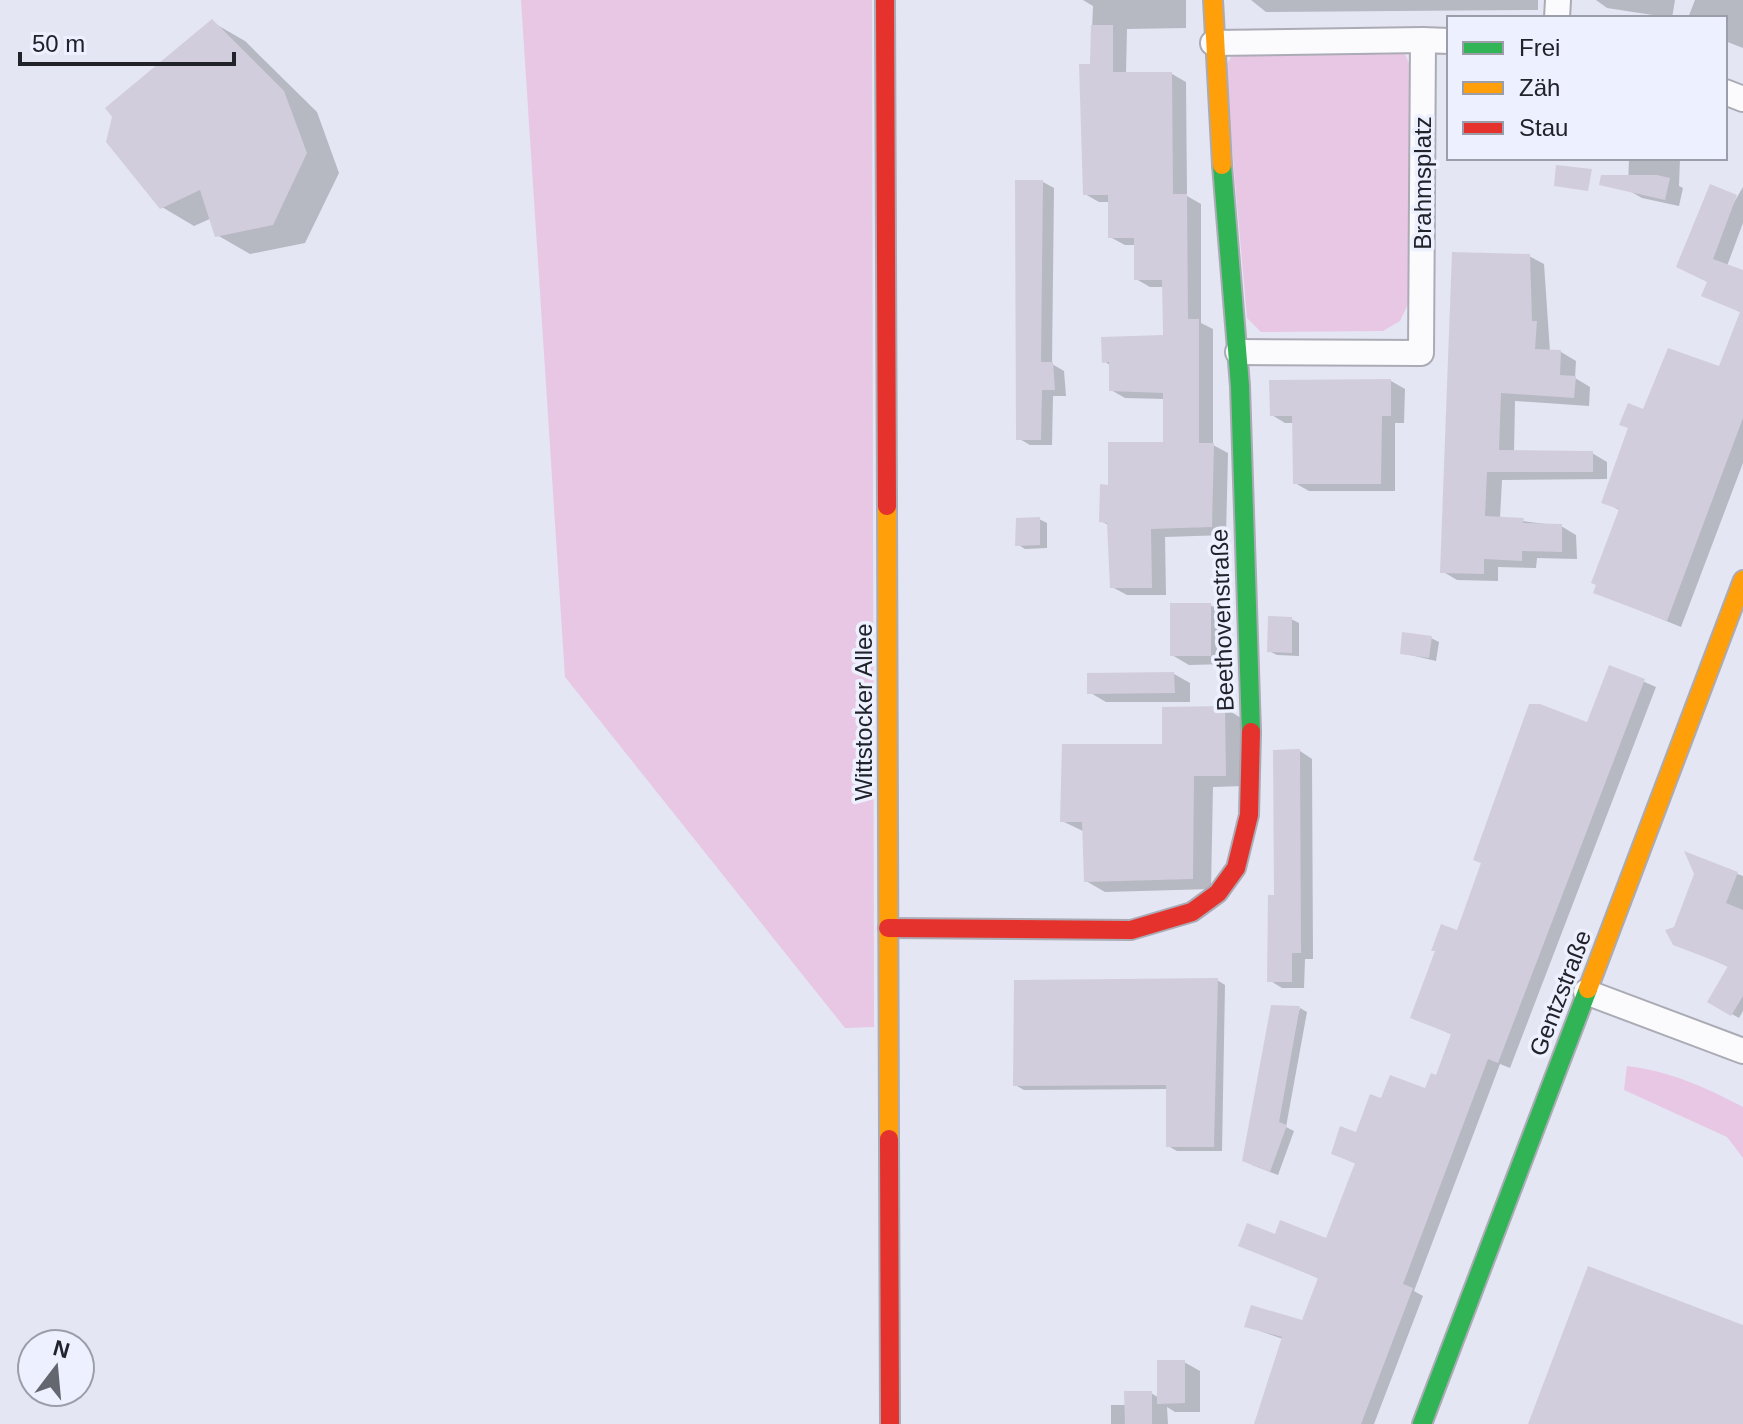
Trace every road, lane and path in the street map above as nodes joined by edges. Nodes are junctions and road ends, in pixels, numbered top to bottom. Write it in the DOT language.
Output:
graph roads {
  1 [pos="885,0"];
  2 [pos="1213,0"];
  3 [pos="1423,40"];
  4 [pos="1447,41"];
  5 [pos="1213,43"];
  6 [pos="1238,352"];
  7 [pos="1743,580"];
  8 [pos="888,928"];
  9 [pos="1586,992"];
  10 [pos="1743,1051"];
  11 [pos="890,1424"];
  12 [pos="1422,1424"];
  1 -- 8 [label="street, Wittstocker Allee"];
  2 -- 5 [label="street, Beethovenstraße"];
  3 -- 4 [label="street"];
  3 -- 5 [label="street"];
  3 -- 6 [label="street, Brahmsplatz"];
  5 -- 6 [label="street, Beethovenstraße"];
  6 -- 8 [label="street, Beethovenstraße"];
  7 -- 9 [label="street, Gentzstraße"];
  8 -- 11 [label="street, Wittstocker Allee"];
  9 -- 10 [label="street"];
  9 -- 12 [label="street, Gentzstraße"];
}
